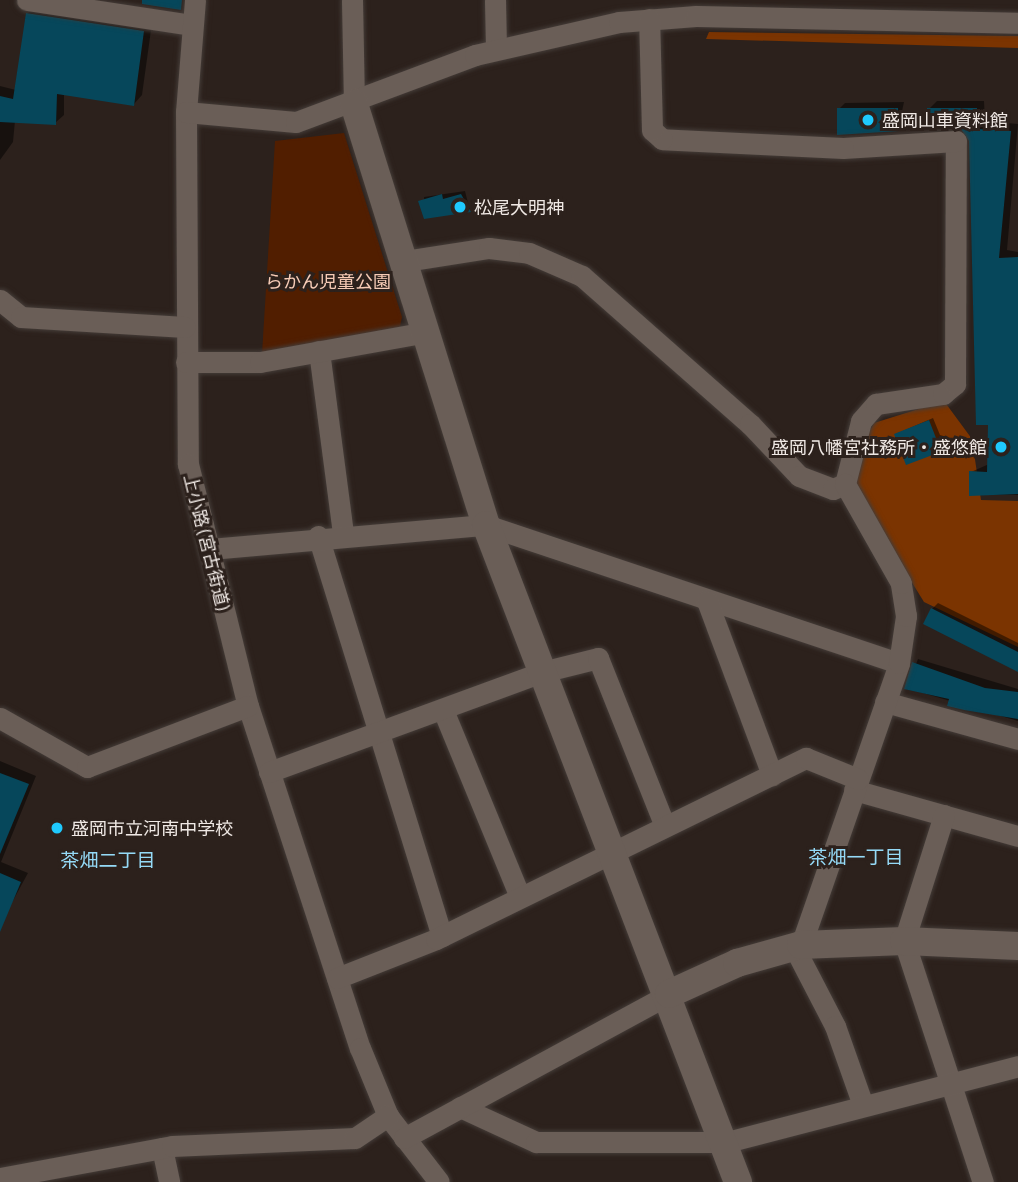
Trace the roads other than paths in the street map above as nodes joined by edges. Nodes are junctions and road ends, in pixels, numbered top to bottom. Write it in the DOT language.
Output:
graph roads {
  1 [pos="27,0"];
  2 [pos="195,0"];
  3 [pos="352,0"];
  4 [pos="495,0"];
  5 [pos="913,10"];
  6 [pos="649,19"];
  7 [pos="1018,23"];
  8 [pos="192,25"];
  9 [pos="496,49"];
  10 [pos="354,104"];
  11 [pos="186,112"];
  12 [pos="405,261"];
  13 [pos="0,300"];
  14 [pos="185,327"];
  15 [pos="427,332"];
  16 [pos="319,351"];
  17 [pos="186,362"];
  18 [pos="845,484"];
  19 [pos="486,525"];
  20 [pos="343,533"];
  21 [pos="318,536"];
  22 [pos="209,549"];
  23 [pos="706,601"];
  24 [pos="899,663"];
  25 [pos="542,672"];
  26 [pos="885,702"];
  27 [pos="247,706"];
  28 [pos="443,709"];
  29 [pos="0,718"];
  30 [pos="379,732"];
  31 [pos="1018,739"];
  32 [pos="269,772"];
  33 [pos="772,775"];
  34 [pos="856,785"];
  35 [pos="944,816"];
  36 [pos="665,826"];
  37 [pos="1018,836"];
  38 [pos="611,851"];
  39 [pos="520,897"];
  40 [pos="442,936"];
  41 [pos="904,941"];
  42 [pos="798,946"];
  43 [pos="1018,947"];
  44 [pos="337,978"];
  45 [pos="669,994"];
  46 [pos="1018,1066"];
  47 [pos="954,1082"];
  48 [pos="863,1105"];
  49 [pos="460,1107"];
  50 [pos="388,1116"];
  51 [pos="404,1138"];
  52 [pos="727,1142"];
  53 [pos="162,1148"];
  54 [pos="0,1178"];
  55 [pos="169,1182"];
  56 [pos="439,1182"];
  57 [pos="738,1182"];
  58 [pos="984,1182"];
  1 -- 8 [label="street"];
  2 -- 8 [label="street, 上小路 (宮古街道)"];
  3 -- 10 [label="street"];
  4 -- 9 [label="street"];
  5 -- 6 [label="street"];
  5 -- 7 [label="street"];
  6 -- 9 [label="street"];
  6 -- 18 [label="street"];
  8 -- 11 [label="street, 上小路 (宮古街道)"];
  9 -- 10 [label="street"];
  10 -- 11 [label="street"];
  10 -- 12 [label="street"];
  11 -- 14 [label="street, 上小路 (宮古街道)"];
  12 -- 15 [label="street"];
  12 -- 18 [label="street"];
  13 -- 14 [label="street"];
  14 -- 17 [label="street, 上小路 (宮古街道)"];
  15 -- 16 [label="street"];
  15 -- 19 [label="street"];
  16 -- 17 [label="street"];
  16 -- 20 [label="street"];
  17 -- 22 [label="street, 上小路 (宮古街道)"];
  18 -- 24 [label="street"];
  19 -- 20 [label="street"];
  19 -- 23 [label="street"];
  19 -- 25 [label="street"];
  20 -- 21 [label="street"];
  21 -- 22 [label="street"];
  21 -- 30 [label="street"];
  22 -- 27 [label="street, 上小路 (宮古街道)"];
  23 -- 24 [label="street"];
  23 -- 33 [label="street"];
  24 -- 26 [label="street"];
  25 -- 28 [label="street"];
  25 -- 36 [label="street"];
  25 -- 38 [label="street"];
  26 -- 31 [label="street"];
  26 -- 34 [label="street"];
  27 -- 29 [label="street"];
  27 -- 32 [label="street, 上小路 (宮古街道)"];
  28 -- 30 [label="street"];
  28 -- 39 [label="street"];
  30 -- 32 [label="street"];
  30 -- 40 [label="street"];
  32 -- 44 [label="street, 上小路 (宮古街道)"];
  33 -- 34 [label="street"];
  33 -- 36 [label="street"];
  34 -- 35 [label="street"];
  34 -- 42 [label="street"];
  35 -- 37 [label="street"];
  35 -- 41 [label="street"];
  36 -- 38 [label="street"];
  38 -- 39 [label="street"];
  38 -- 45 [label="street"];
  39 -- 40 [label="street"];
  40 -- 44 [label="street"];
  41 -- 42 [label="street"];
  41 -- 43 [label="street"];
  41 -- 47 [label="street"];
  42 -- 45 [label="street"];
  42 -- 48 [label="street"];
  44 -- 50 [label="street, 上小路 (宮古街道)"];
  45 -- 49 [label="street"];
  45 -- 52 [label="street"];
  46 -- 47 [label="street"];
  47 -- 48 [label="street"];
  47 -- 58 [label="street"];
  48 -- 52 [label="street"];
  49 -- 51 [label="street"];
  49 -- 52 [label="street"];
  50 -- 51 [label="street, 上小路 (宮古街道)"];
  50 -- 53 [label="street"];
  51 -- 56 [label="street, 上小路 (宮古街道)"];
  52 -- 57 [label="street"];
  53 -- 54 [label="street"];
  53 -- 55 [label="street"];
}
